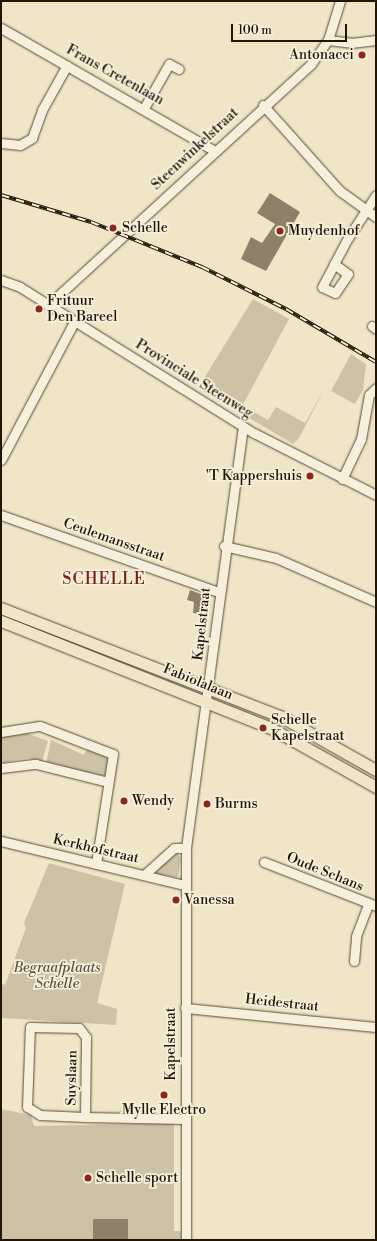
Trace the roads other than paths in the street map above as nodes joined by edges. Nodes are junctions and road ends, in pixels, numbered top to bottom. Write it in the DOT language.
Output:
graph roads {
  1 [pos="340,1"];
  2 [pos="1,28"];
  3 [pos="328,40"];
  4 [pos="376,40"];
  5 [pos="67,65"];
  6 [pos="179,69"];
  7 [pos="262,105"];
  8 [pos="144,108"];
  9 [pos="1,143"];
  10 [pos="213,150"];
  11 [pos="376,195"];
  12 [pos="367,210"];
  13 [pos="376,217"];
  14 [pos="334,264"];
  15 [pos="1,280"];
  16 [pos="48,305"];
  17 [pos="74,322"];
  18 [pos="376,388"];
  19 [pos="243,427"];
  20 [pos="1,460"];
  21 [pos="342,479"];
  22 [pos="376,495"];
  23 [pos="1,515"];
  24 [pos="224,546"];
  25 [pos="218,592"];
  26 [pos="376,602"];
  27 [pos="1,608"];
  28 [pos="1,622"];
  29 [pos="210,687"];
  30 [pos="207,701"];
  31 [pos="1,732"];
  32 [pos="1,768"];
  33 [pos="376,770"];
  34 [pos="108,782"];
  35 [pos="376,787"];
  36 [pos="1,841"];
  37 [pos="186,848"];
  38 [pos="264,862"];
  39 [pos="96,864"];
  40 [pos="144,875"];
  41 [pos="184,885"];
  42 [pos="372,905"];
  43 [pos="354,960"];
  44 [pos="185,1008"];
  45 [pos="376,1027"];
  46 [pos="81,1117"];
  47 [pos="186,1119"];
  48 [pos="186,1240"];
  1 -- 3 [label="street, Steenwinkelstraat"];
  2 -- 5 [label="street, Frans Cretenlaan"];
  3 -- 4 [label="street"];
  3 -- 7 [label="street, Steenwinkelstraat"];
  5 -- 8 [label="street, Frans Cretenlaan"];
  5 -- 9 [label="street"];
  6 -- 8 [label="street"];
  7 -- 10 [label="street, Steenwinkelstraat"];
  7 -- 12 [label="street"];
  8 -- 10 [label="street, Frans Cretenlaan"];
  10 -- 16 [label="street, Steenwinkelstraat"];
  11 -- 12 [label="street"];
  12 -- 13 [label="street"];
  12 -- 14 [label="street"];
  15 -- 16 [label="street, Provinciale Steenweg"];
  16 -- 17 [label="street, Provinciale Steenweg"];
  17 -- 19 [label="street, Provinciale Steenweg"];
  17 -- 20 [label="street"];
  18 -- 21 [label="street"];
  19 -- 21 [label="street, Provinciale Steenweg"];
  19 -- 24 [label="street, Kapelstraat"];
  21 -- 22 [label="street, Provinciale Steenweg"];
  23 -- 25 [label="street, Ceulemansstraat"];
  24 -- 25 [label="street, Kapelstraat"];
  24 -- 26 [label="street"];
  25 -- 29 [label="street, Kapelstraat"];
  27 -- 29 [label="main road, Fabiolalaan"];
  28 -- 30 [label="main road, Fabiolalaan"];
  29 -- 30 [label="street, Kapelstraat"];
  29 -- 33 [label="main road, Fabiolalaan"];
  30 -- 35 [label="main road, Fabiolalaan"];
  30 -- 37 [label="street, Kapelstraat"];
  31 -- 34 [label="street"];
  32 -- 34 [label="street"];
  34 -- 39 [label="street"];
  36 -- 39 [label="street, Kerkhofstraat"];
  37 -- 40 [label="street"];
  37 -- 41 [label="street, Kapelstraat"];
  38 -- 42 [label="street, Oude Schans"];
  39 -- 40 [label="street, Kerkhofstraat"];
  40 -- 41 [label="street, Kerkhofstraat"];
  41 -- 44 [label="street, Kapelstraat"];
  42 -- 43 [label="street"];
  44 -- 45 [label="street, Heidestraat"];
  44 -- 47 [label="street, Kapelstraat"];
  46 -- 46 [label="street, Suyslaan"];
  46 -- 47 [label="street, Suyslaan"];
  47 -- 48 [label="street, Kapelstraat"];
}
